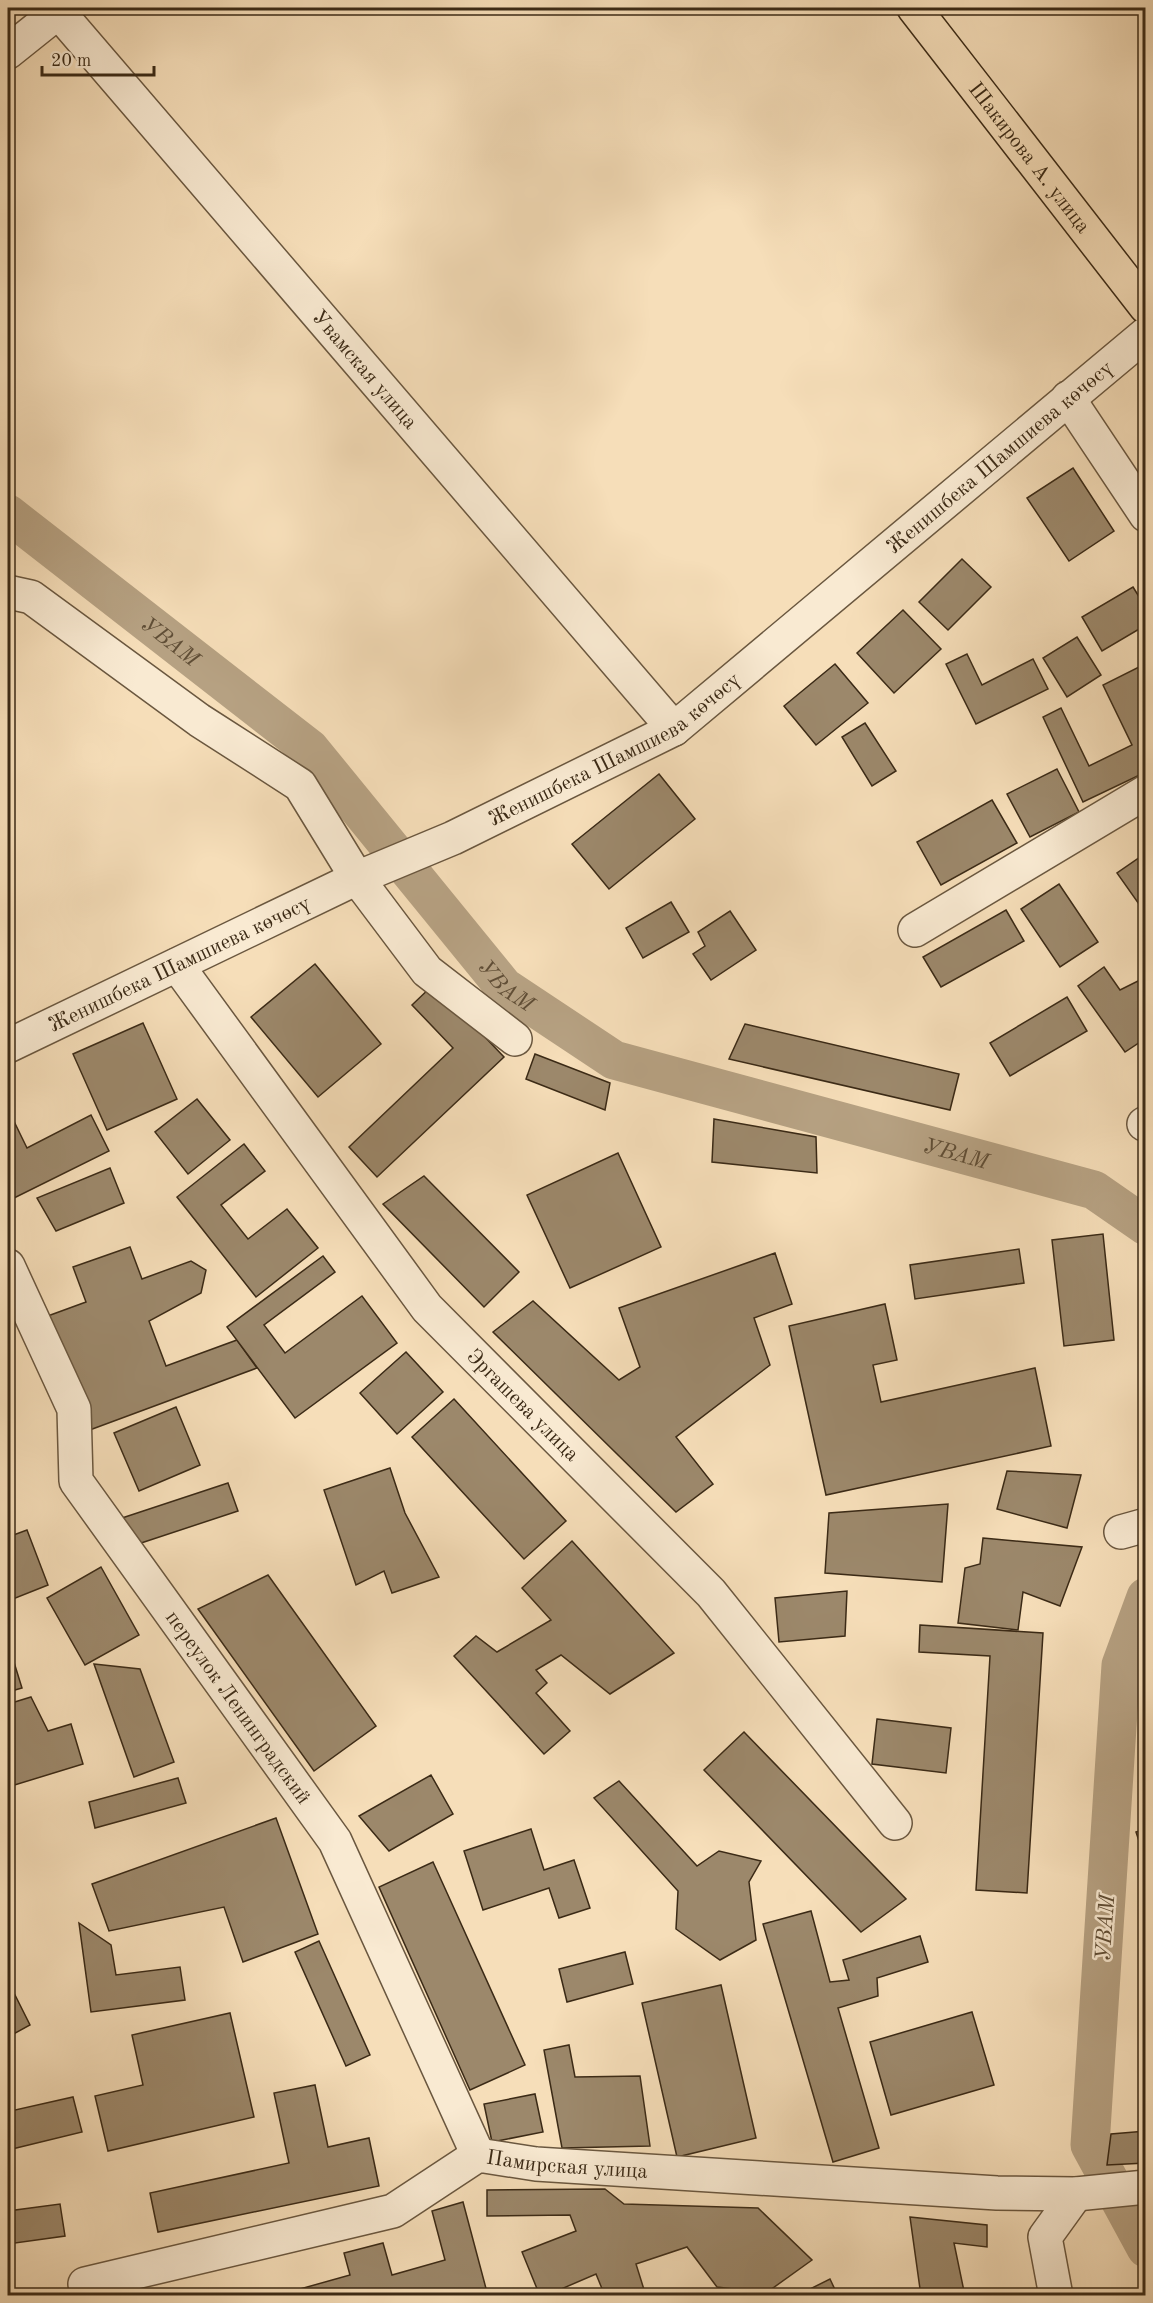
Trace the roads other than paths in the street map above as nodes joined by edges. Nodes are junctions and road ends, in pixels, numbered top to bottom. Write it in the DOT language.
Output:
graph roads {
  1 [pos="914,8"];
  2 [pos="59,9"];
  3 [pos="8,52"];
  4 [pos="1146,307"];
  5 [pos="1146,334"];
  6 [pos="1068,398"];
  7 [pos="1146,515"];
  8 [pos="8,592"];
  9 [pos="674,729"];
  10 [pos="1146,792"];
  11 [pos="365,874"];
  12 [pos="915,930"];
  13 [pos="177,965"];
  14 [pos="516,1038"];
  15 [pos="8,1046"];
  16 [pos="8,1266"];
  17 [pos="895,1823"];
  18 [pos="478,2155"];
  19 [pos="1146,2187"];
  20 [pos="1076,2194"];
  21 [pos="85,2284"];
  22 [pos="1056,2295"];
  1 -- 4 [label="main road, Шакирова А. улица"];
  2 -- 3 [label="street"];
  2 -- 9 [label="street, Увамская улица"];
  5 -- 6 [label="street, Женишбека Шамшиева көчөсү"];
  6 -- 7 [label="street"];
  6 -- 9 [label="street, Женишбека Шамшиева көчөсү"];
  8 -- 11 [label="street"];
  9 -- 11 [label="street, Женишбека Шамшиева көчөсү"];
  10 -- 12 [label="street"];
  11 -- 13 [label="street, Женишбека Шамшиева көчөсү"];
  11 -- 14 [label="street"];
  13 -- 15 [label="street, Женишбека Шамшиева көчөсү"];
  13 -- 17 [label="street, Эргашева улица"];
  16 -- 18 [label="street, переулок Ленинградский"];
  18 -- 20 [label="street, Памирская улица"];
  18 -- 21 [label="street, Памирская улица"];
  19 -- 20 [label="street, Памирская улица"];
  20 -- 22 [label="street"];
}
